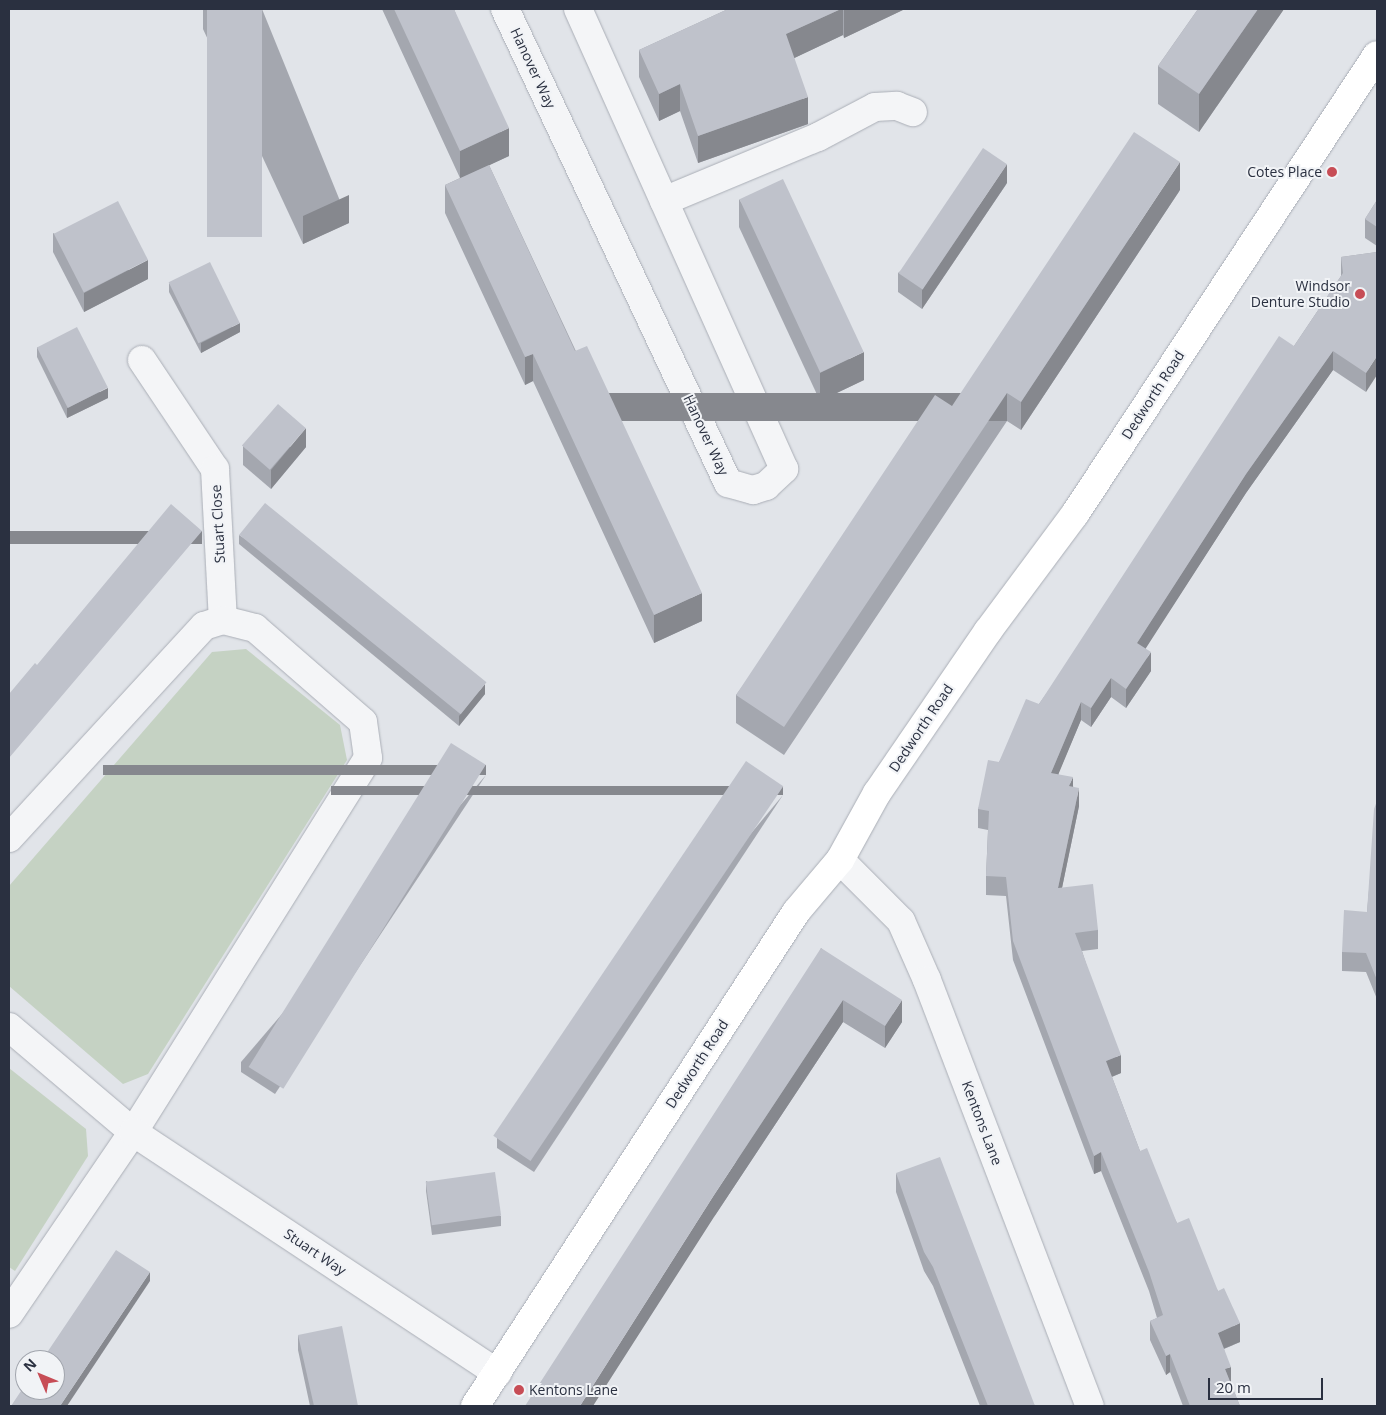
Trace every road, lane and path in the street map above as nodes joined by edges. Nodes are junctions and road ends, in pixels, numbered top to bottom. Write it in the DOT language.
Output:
graph roads {
  1 [pos="505,9"];
  2 [pos="578,9"];
  3 [pos="1377,55"];
  4 [pos="913,112"];
  5 [pos="664,200"];
  6 [pos="142,360"];
  7 [pos="223,620"];
  8 [pos="9,838"];
  9 [pos="840,860"];
  10 [pos="9,1028"];
  11 [pos="133,1132"];
  12 [pos="9,1314"];
  13 [pos="497,1373"];
  14 [pos="475,1406"];
  15 [pos="1090,1406"];
  1 -- 5 [label="street, Hanover Way"];
  2 -- 5 [label="street, Hanover Way"];
  3 -- 9 [label="main road, Dedworth Road"];
  4 -- 5 [label="street"];
  6 -- 7 [label="street, Stuart Close"];
  7 -- 8 [label="street"];
  7 -- 11 [label="street"];
  9 -- 13 [label="main road, Dedworth Road"];
  9 -- 15 [label="street, Kentons Lane"];
  10 -- 11 [label="street, Stuart Way"];
  11 -- 12 [label="street"];
  11 -- 13 [label="street, Stuart Way"];
  13 -- 14 [label="main road, Dedworth Road"];
}
